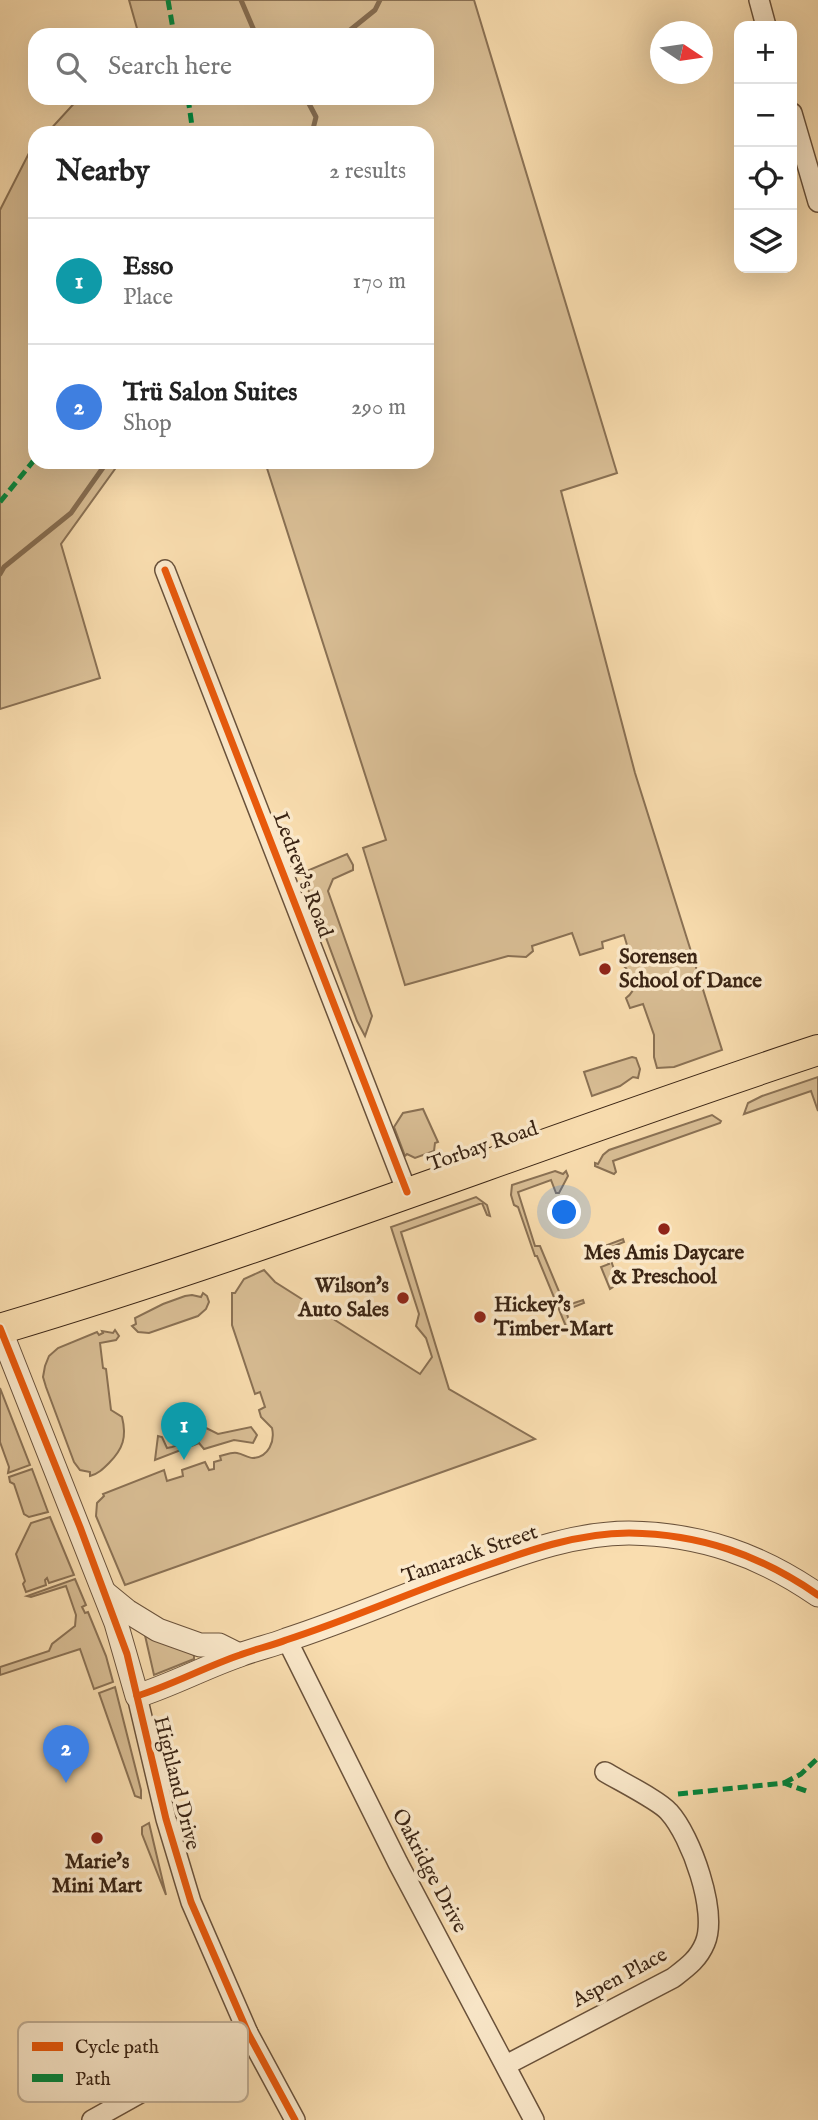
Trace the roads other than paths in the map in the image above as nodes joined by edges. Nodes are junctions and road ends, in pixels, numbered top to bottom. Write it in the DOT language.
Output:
graph roads {
  1 [pos="759,0"];
  2 [pos="765,21"];
  3 [pos="797,130"];
  4 [pos="818,202"];
  5 [pos="164,570"];
  6 [pos="818,1050"];
  7 [pos="407,1192"];
  8 [pos="0,1328"];
  9 [pos="103,1592"];
  10 [pos="818,1595"];
  11 [pos="287,1640"];
  12 [pos="239,1655"];
  13 [pos="137,1696"];
  14 [pos="605,1773"];
  15 [pos="243,2022"];
  16 [pos="248,2033"];
  17 [pos="506,2065"];
  18 [pos="124,2102"];
  19 [pos="92,2120"];
  20 [pos="295,2120"];
  21 [pos="534,2120"];
  1 -- 2 [label="street"];
  3 -- 4 [label="street"];
  5 -- 7 [label="street, Ledrew's Road"];
  6 -- 7 [label="main road, Torbay Road"];
  7 -- 8 [label="main road, Torbay Road"];
  8 -- 9 [label="street, Highland Drive"];
  9 -- 12 [label="street"];
  9 -- 13 [label="street, Highland Drive"];
  10 -- 11 [label="street, Tamarack Street"];
  11 -- 12 [label="street, Tamarack Street"];
  11 -- 17 [label="street, Oakridge Drive"];
  12 -- 13 [label="street, Tamarack Street"];
  13 -- 15 [label="street, Highland Drive"];
  14 -- 17 [label="street, Aspen Place"];
  16 -- 20 [label="street, Highland Drive"];
  17 -- 21 [label="street, Oakridge Drive"];
  18 -- 19 [label="street"];
}
